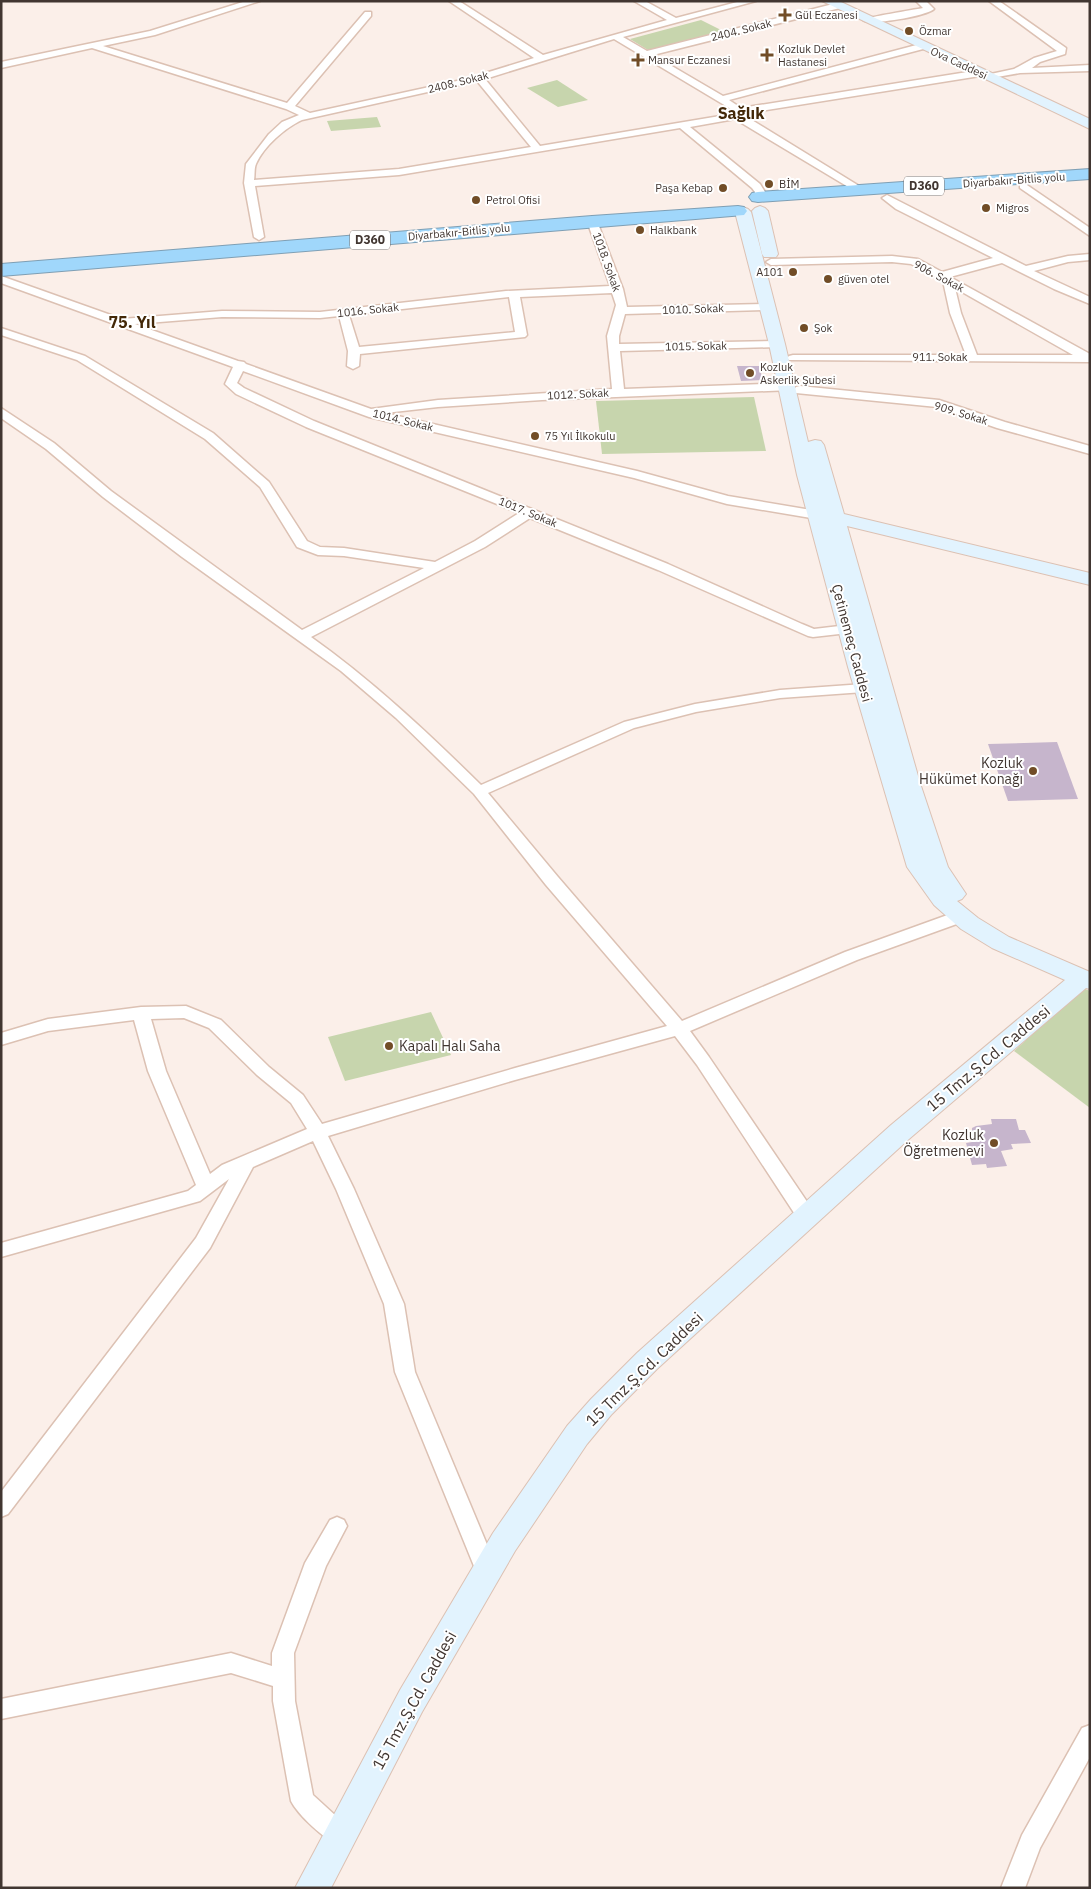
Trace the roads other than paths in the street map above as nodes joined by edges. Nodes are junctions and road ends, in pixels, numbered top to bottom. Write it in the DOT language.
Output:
graph roads {
  1 [pos="256,1"];
  2 [pos="453,1"];
  3 [pos="638,1"];
  4 [pos="752,1"];
  5 [pos="920,1"];
  6 [pos="993,1"];
  7 [pos="833,4"];
  8 [pos="368,14"];
  9 [pos="867,20"];
  10 [pos="675,21"];
  11 [pos="615,36"];
  12 [pos="94,46"];
  13 [pos="924,46"];
  14 [pos="646,54"];
  15 [pos="542,58"];
  16 [pos="1,65"];
  17 [pos="1090,68"];
  18 [pos="1016,71"];
  19 [pos="984,75"];
  20 [pos="479,78"];
  21 [pos="722,99"];
  22 [pos="290,107"];
  23 [pos="737,114"];
  24 [pos="309,116"];
  25 [pos="1090,125"];
  26 [pos="682,126"];
  27 [pos="538,150"];
  28 [pos="1090,174"];
  29 [pos="1090,182"];
  30 [pos="250,183"];
  31 [pos="1024,186"];
  32 [pos="860,191"];
  33 [pos="887,198"];
  34 [pos="749,206"];
  35 [pos="592,221"];
  36 [pos="1090,233"];
  37 [pos="259,237"];
  38 [pos="1090,257"];
  39 [pos="1,258"];
  40 [pos="1003,259"];
  41 [pos="771,262"];
  42 [pos="1024,270"];
  43 [pos="944,278"];
  44 [pos="3,279"];
  45 [pos="617,289"];
  46 [pos="514,294"];
  47 [pos="1090,301"];
  48 [pos="766,307"];
  49 [pos="620,311"];
  50 [pos="343,312"];
  51 [pos="118,322"];
  52 [pos="1,331"];
  53 [pos="778,344"];
  54 [pos="614,348"];
  55 [pos="354,351"];
  56 [pos="972,357"];
  57 [pos="793,358"];
  58 [pos="1089,358"];
  59 [pos="240,364"];
  60 [pos="353,366"];
  61 [pos="794,389"];
  62 [pos="618,392"];
  63 [pos="1,412"];
  64 [pos="369,412"];
  65 [pos="1090,450"];
  66 [pos="528,512"];
  67 [pos="826,517"];
  68 [pos="437,566"];
  69 [pos="1090,579"];
  70 [pos="848,629"];
  71 [pos="302,636"];
  72 [pos="864,688"];
  73 [pos="479,791"];
  74 [pos="959,917"];
  75 [pos="1087,974"];
  76 [pos="141,1013"];
  77 [pos="679,1029"];
  78 [pos="1,1039"];
  79 [pos="318,1132"];
  80 [pos="247,1162"];
  81 [pos="206,1186"];
  82 [pos="807,1217"];
  83 [pos="1,1250"];
  84 [pos="1,1508"];
  85 [pos="337,1526"];
  86 [pos="487,1571"];
  87 [pos="284,1680"];
  88 [pos="1,1709"];
  89 [pos="1088,1742"];
  90 [pos="340,1835"];
  91 [pos="312,1888"];
  92 [pos="1012,1888"];
  1 -- 12 [label="street"];
  2 -- 15 [label="street"];
  3 -- 10 [label="street"];
  4 -- 10 [label="street, 2408. Sokak"];
  5 -- 9 [label="street"];
  6 -- 18 [label="street"];
  7 -- 9 [label="main road, Ova Caddesi"];
  7 -- 14 [label="street, 2404. Sokak"];
  8 -- 22 [label="street"];
  9 -- 13 [label="main road, Ova Caddesi"];
  10 -- 11 [label="street, 2408. Sokak"];
  11 -- 14 [label="street"];
  11 -- 15 [label="street, 2408. Sokak"];
  12 -- 16 [label="street"];
  12 -- 22 [label="street"];
  13 -- 19 [label="main road, Ova Caddesi"];
  13 -- 21 [label="street"];
  14 -- 21 [label="street"];
  15 -- 20 [label="street, 2408. Sokak"];
  17 -- 18 [label="street"];
  18 -- 19 [label="street"];
  19 -- 23 [label="street"];
  19 -- 25 [label="main road, Ova Caddesi"];
  20 -- 24 [label="street, 2408. Sokak"];
  20 -- 27 [label="street"];
  21 -- 23 [label="street"];
  22 -- 24 [label="street"];
  23 -- 26 [label="street"];
  23 -- 32 [label="street"];
  24 -- 30 [label="street, 2408. Sokak"];
  26 -- 27 [label="street"];
  26 -- 34 [label="street"];
  27 -- 30 [label="street"];
  28 -- 32 [label="highway, Diyarbakır-Bitlis yolu / D360"];
  29 -- 31 [label="highway, Diyarbakır-Bitlis yolu / D360"];
  30 -- 37 [label="street, 2408. Sokak"];
  31 -- 33 [label="highway, Diyarbakır-Bitlis yolu / D360"];
  31 -- 36 [label="street"];
  32 -- 34 [label="highway, Diyarbakır-Bitlis yolu / D360"];
  33 -- 34 [label="highway, Diyarbakır-Bitlis yolu / D360"];
  33 -- 40 [label="street"];
  34 -- 35 [label="highway, Diyarbakır-Bitlis yolu / D360"];
  34 -- 37 [label="highway, Diyarbakır-Bitlis yolu / D360"];
  34 -- 41 [label="main road, Çetinemeç Caddesi"];
  34 -- 48 [label="main road, Çetinemeç Caddesi"];
  35 -- 44 [label="highway, Diyarbakır-Bitlis yolu / D360"];
  35 -- 45 [label="street, 1018. Sokak"];
  37 -- 39 [label="highway, Diyarbakır-Bitlis yolu / D360"];
  38 -- 42 [label="street"];
  40 -- 42 [label="street"];
  40 -- 43 [label="street"];
  41 -- 43 [label="street, 906. Sokak"];
  41 -- 57 [label="main road, Çetinemeç Caddesi"];
  42 -- 47 [label="street"];
  43 -- 56 [label="street"];
  43 -- 58 [label="street, 906. Sokak"];
  44 -- 51 [label="street, 1014. Sokak"];
  45 -- 46 [label="street, 1016. Sokak"];
  45 -- 49 [label="street, 1018. Sokak"];
  46 -- 50 [label="street, 1016. Sokak"];
  46 -- 55 [label="street"];
  48 -- 49 [label="street, 1010. Sokak"];
  48 -- 53 [label="main road, Çetinemeç Caddesi"];
  49 -- 54 [label="street, 1018. Sokak"];
  50 -- 51 [label="street, 1016. Sokak"];
  50 -- 55 [label="street"];
  51 -- 59 [label="street, 1014. Sokak"];
  52 -- 68 [label="street"];
  53 -- 54 [label="street, 1015. Sokak"];
  53 -- 61 [label="main road, Çetinemeç Caddesi"];
  54 -- 62 [label="street, 1018. Sokak"];
  55 -- 60 [label="street"];
  56 -- 57 [label="street, 911. Sokak"];
  56 -- 58 [label="street, 911. Sokak"];
  57 -- 61 [label="main road, Çetinemeç Caddesi"];
  59 -- 64 [label="street, 1014. Sokak"];
  59 -- 66 [label="street, 1017. Sokak"];
  61 -- 62 [label="street, 1012. Sokak"];
  61 -- 65 [label="street, 909. Sokak"];
  61 -- 67 [label="main road, Çetinemeç Caddesi"];
  62 -- 64 [label="street, 1012. Sokak"];
  63 -- 71 [label="street"];
  64 -- 67 [label="street, 1014. Sokak"];
  66 -- 68 [label="street"];
  66 -- 70 [label="street, 1017. Sokak"];
  67 -- 69 [label="main road"];
  67 -- 70 [label="main road, Çetinemeç Caddesi"];
  67 -- 75 [label="main road, Çetinemeç Caddesi"];
  68 -- 71 [label="street"];
  70 -- 72 [label="main road, Çetinemeç Caddesi"];
  71 -- 73 [label="street"];
  72 -- 73 [label="street"];
  72 -- 74 [label="main road, Çetinemeç Caddesi"];
  73 -- 77 [label="street"];
  74 -- 75 [label="main road, Çetinemeç Caddesi"];
  74 -- 77 [label="street"];
  75 -- 82 [label="main road, 15 Tmz.Ş.Cd. Caddesi"];
  76 -- 78 [label="street"];
  76 -- 79 [label="street"];
  76 -- 81 [label="street"];
  77 -- 79 [label="street"];
  77 -- 82 [label="street"];
  79 -- 80 [label="street"];
  79 -- 86 [label="street"];
  80 -- 81 [label="street"];
  80 -- 84 [label="street"];
  81 -- 83 [label="street"];
  82 -- 86 [label="main road, 15 Tmz.Ş.Cd. Caddesi"];
  85 -- 87 [label="street"];
  86 -- 90 [label="main road, 15 Tmz.Ş.Cd. Caddesi"];
  87 -- 88 [label="street"];
  87 -- 90 [label="street"];
  89 -- 92 [label="street"];
  90 -- 91 [label="main road, 15 Tmz.Ş.Cd. Caddesi"];
}
